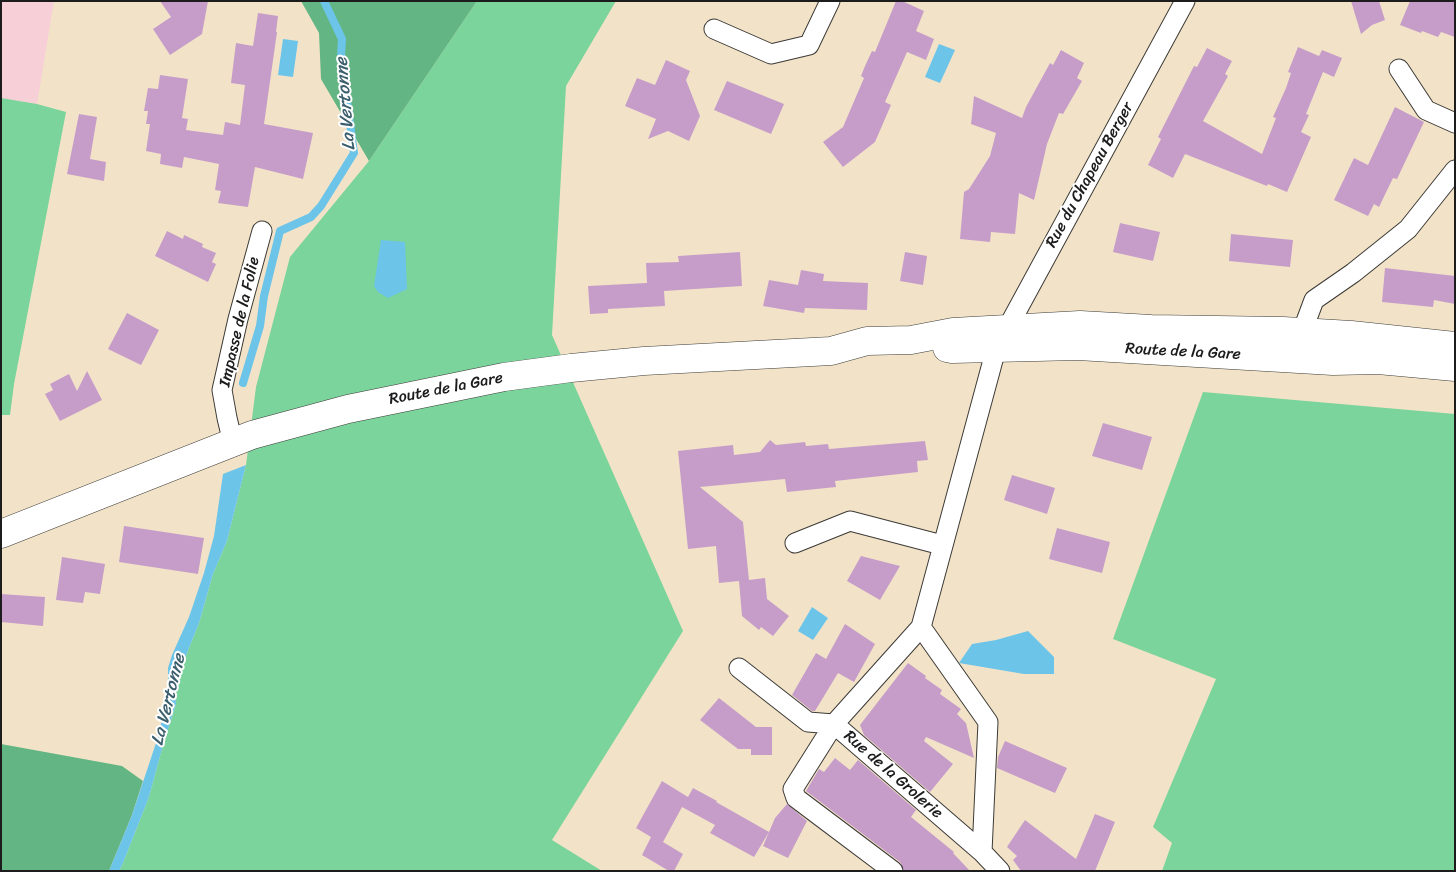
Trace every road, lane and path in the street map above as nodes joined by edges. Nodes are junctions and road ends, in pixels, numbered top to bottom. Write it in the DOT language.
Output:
graph roads {
  1 [pos="830,1"];
  2 [pos="1185,1"];
  3 [pos="714,29"];
  4 [pos="1399,69"];
  5 [pos="1455,124"];
  6 [pos="1455,170"];
  7 [pos="262,231"];
  8 [pos="1302,332"];
  9 [pos="1002,338"];
  10 [pos="1455,346"];
  11 [pos="1455,367"];
  12 [pos="233,443"];
  13 [pos="1,534"];
  14 [pos="796,543"];
  15 [pos="942,546"];
  16 [pos="921,628"];
  17 [pos="739,668"];
  18 [pos="834,724"];
  19 [pos="982,852"];
  20 [pos="893,871"];
  21 [pos="1000,871"];
  1 -- 3 [label="street"];
  2 -- 9 [label="street, Rue du Chapeau Berger"];
  4 -- 5 [label="street"];
  6 -- 8 [label="street"];
  7 -- 12 [label="street, Impasse de la Folie"];
  8 -- 9 [label="street, Route de la Gare"];
  8 -- 10 [label="street, Route de la Gare"];
  9 -- 11 [label="street, Route de la Gare"];
  9 -- 12 [label="street, Route de la Gare"];
  9 -- 15 [label="street, Rue de la Grolerie"];
  12 -- 13 [label="street, Route de la Gare"];
  14 -- 15 [label="street"];
  15 -- 16 [label="street, Rue de la Grolerie"];
  16 -- 18 [label="street, Rue de la Grolerie"];
  16 -- 19 [label="street"];
  17 -- 18 [label="street"];
  18 -- 19 [label="street, Rue de la Grolerie"];
  18 -- 20 [label="street"];
  19 -- 21 [label="street, Rue de la Grolerie"];
}
